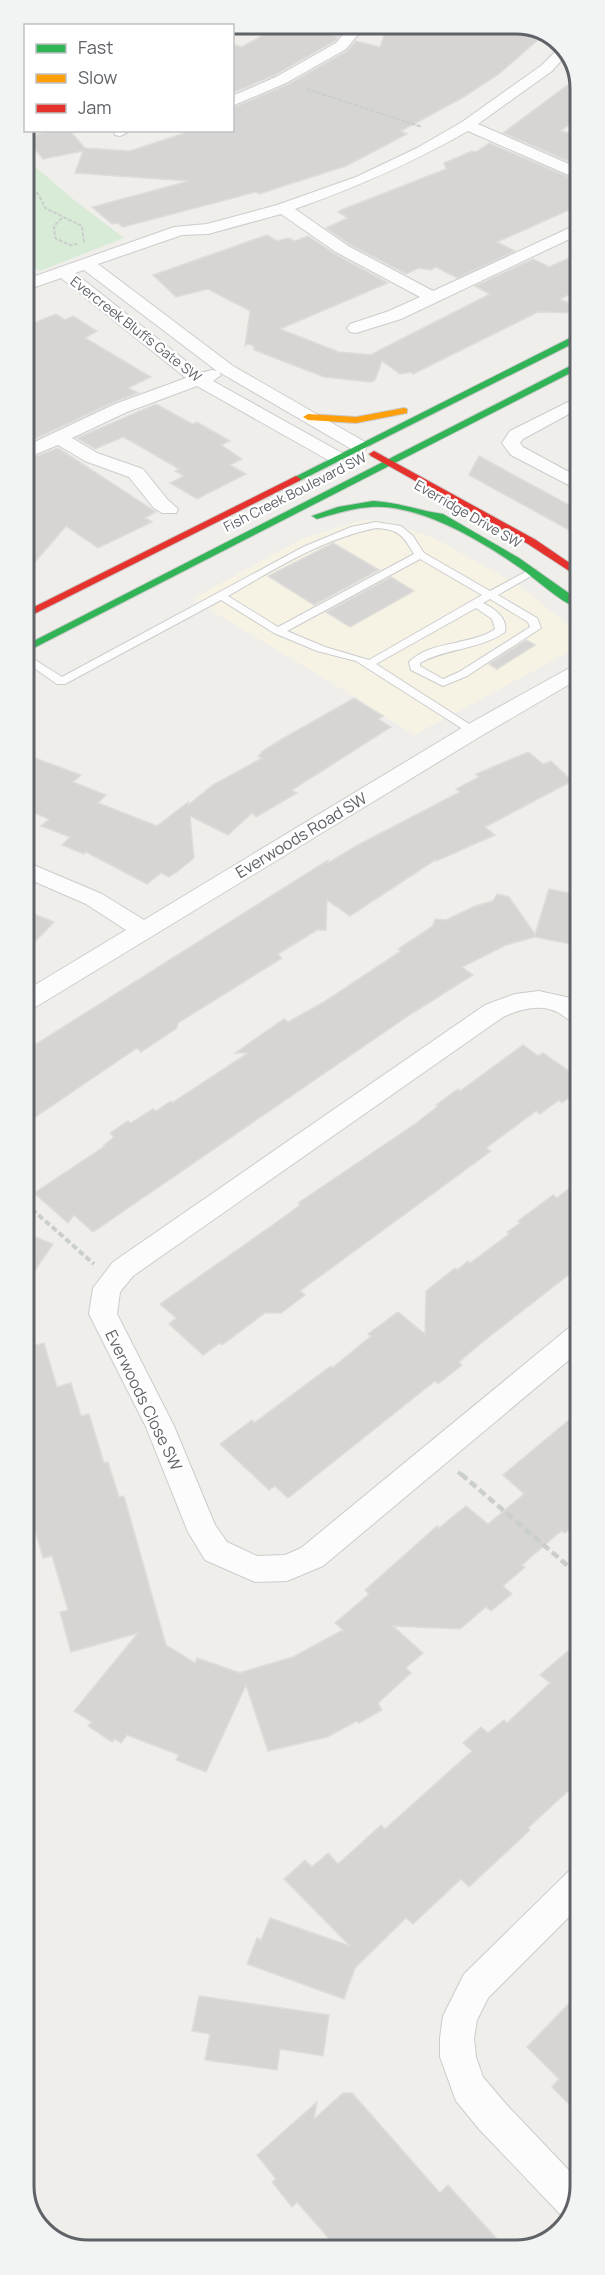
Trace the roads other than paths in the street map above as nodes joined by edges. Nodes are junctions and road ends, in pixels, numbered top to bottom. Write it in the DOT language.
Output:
graph roads {
  1 [pos="350,35"];
  2 [pos="559,55"];
  3 [pos="234,101"];
  4 [pos="467,125"];
  5 [pos="570,171"];
  6 [pos="283,208"];
  7 [pos="570,233"];
  8 [pos="95,265"];
  9 [pos="62,271"];
  10 [pos="77,283"];
  11 [pos="34,290"];
  12 [pos="34,292"];
  13 [pos="434,297"];
  14 [pos="356,328"];
  15 [pos="570,341"];
  16 [pos="570,369"];
  17 [pos="227,370"];
  18 [pos="199,380"];
  19 [pos="446,402"];
  20 [pos="570,406"];
  21 [pos="308,417"];
  22 [pos="59,438"];
  23 [pos="359,446"];
  24 [pos="34,449"];
  25 [pos="336,458"];
  26 [pos="390,463"];
  27 [pos="366,475"];
  28 [pos="570,480"];
  29 [pos="169,508"];
  30 [pos="458,527"];
  31 [pos="420,555"];
  32 [pos="570,568"];
  33 [pos="533,572"];
  34 [pos="154,581"];
  35 [pos="490,595"];
  36 [pos="221,596"];
  37 [pos="570,599"];
  38 [pos="476,603"];
  39 [pos="34,611"];
  40 [pos="278,632"];
  41 [pos="34,645"];
  42 [pos="34,663"];
  43 [pos="369,664"];
  44 [pos="570,676"];
  45 [pos="473,731"];
  46 [pos="34,872"];
  47 [pos="143,930"];
  48 [pos="34,996"];
  49 [pos="570,1011"];
  50 [pos="570,1342"];
  51 [pos="570,1893"];
  52 [pos="569,2197"];
  1 -- 3 [label="street"];
  2 -- 4 [label="street"];
  4 -- 5 [label="street"];
  4 -- 6 [label="street"];
  6 -- 8 [label="street"];
  6 -- 13 [label="street"];
  7 -- 13 [label="street"];
  8 -- 9 [label="street"];
  8 -- 10 [label="street"];
  8 -- 17 [label="street, Evercreek Bluffs Gate SW"];
  9 -- 10 [label="street, Evercreek Bluffs Gate SW"];
  9 -- 11 [label="street"];
  10 -- 12 [label="street"];
  10 -- 18 [label="street, Evercreek Bluffs Gate SW"];
  13 -- 14 [label="street"];
  15 -- 19 [label="main road, Fish Creek Boulevard SW"];
  16 -- 26 [label="main road, Fish Creek Boulevard SW"];
  17 -- 18 [label="street"];
  17 -- 21 [label="street, Evercreek Bluffs Gate SW"];
  18 -- 22 [label="street"];
  18 -- 25 [label="street, Evercreek Bluffs Gate SW"];
  19 -- 21 [label="main road"];
  19 -- 23 [label="main road, Fish Creek Boulevard SW"];
  20 -- 28 [label="street"];
  21 -- 23 [label="street, Evercreek Bluffs Gate SW"];
  22 -- 24 [label="street"];
  22 -- 29 [label="street"];
  23 -- 25 [label="main road, Fish Creek Boulevard SW"];
  23 -- 26 [label="main road, Everridge Drive SW"];
  25 -- 27 [label="main road, Everridge Drive SW"];
  25 -- 39 [label="main road, Fish Creek Boulevard SW"];
  26 -- 27 [label="main road, Fish Creek Boulevard SW"];
  26 -- 32 [label="main road, Everridge Drive SW"];
  27 -- 30 [label="main road, Everridge Drive SW"];
  27 -- 34 [label="main road, Fish Creek Boulevard SW"];
  30 -- 33 [label="main road, Everridge Drive SW"];
  30 -- 34 [label="main road"];
  31 -- 35 [label="lane"];
  31 -- 36 [label="lane"];
  31 -- 40 [label="lane"];
  33 -- 35 [label="lane"];
  33 -- 37 [label="main road, Everridge Drive SW"];
  34 -- 41 [label="main road, Fish Creek Boulevard SW"];
  35 -- 38 [label="lane"];
  35 -- 38 [label="lane"];
  36 -- 40 [label="lane"];
  36 -- 42 [label="lane"];
  38 -- 43 [label="lane"];
  40 -- 43 [label="lane"];
  43 -- 45 [label="lane"];
  44 -- 45 [label="street, Everwoods Road SW"];
  45 -- 47 [label="street, Everwoods Road SW"];
  46 -- 47 [label="street"];
  47 -- 48 [label="street, Everwoods Road SW"];
  49 -- 50 [label="street, Everwoods Close SW"];
  51 -- 52 [label="street"];
}
